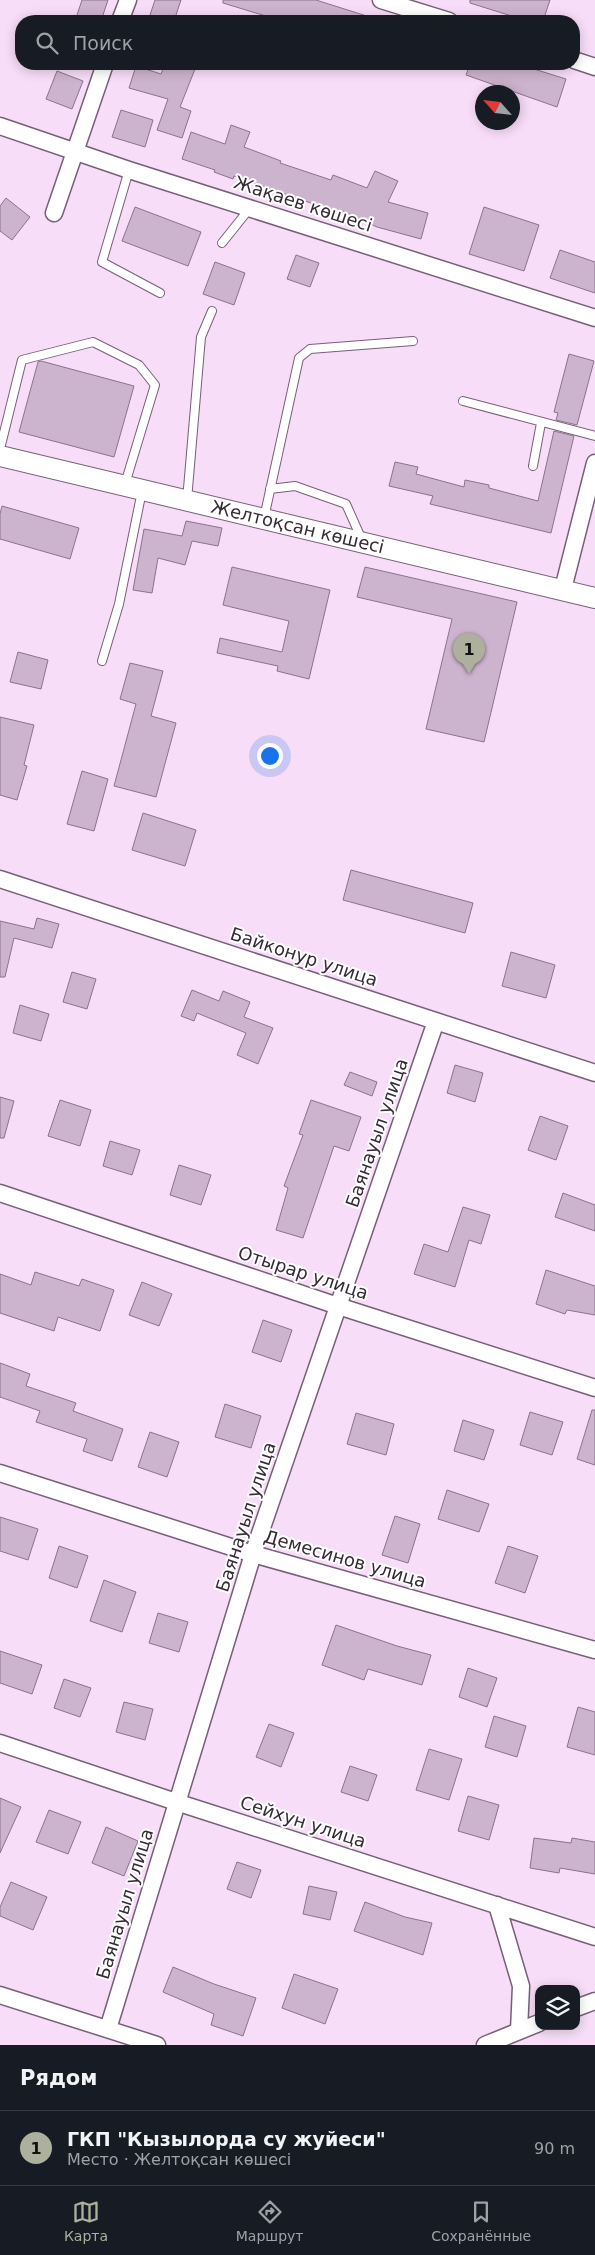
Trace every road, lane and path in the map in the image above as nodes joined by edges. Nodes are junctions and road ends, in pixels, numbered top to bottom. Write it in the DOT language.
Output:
graph roads {
  1 [pos="128,0"];
  2 [pos="381,0"];
  3 [pos="122,15"];
  4 [pos="430,15"];
  5 [pos="580,62"];
  6 [pos="595,67"];
  7 [pos="103,70"];
  8 [pos="0,126"];
  9 [pos="74,151"];
  10 [pos="129,170"];
  11 [pos="250,208"];
  12 [pos="54,213"];
  13 [pos="222,243"];
  14 [pos="160,293"];
  15 [pos="212,311"];
  16 [pos="595,318"];
  17 [pos="413,341"];
  18 [pos="463,401"];
  19 [pos="541,423"];
  20 [pos="595,436"];
  21 [pos="0,449"];
  22 [pos="0,456"];
  23 [pos="595,462"];
  24 [pos="534,466"];
  25 [pos="134,487"];
  26 [pos="270,488"];
  27 [pos="187,500"];
  28 [pos="264,518"];
  29 [pos="362,542"];
  30 [pos="563,589"];
  31 [pos="595,598"];
  32 [pos="102,661"];
  33 [pos="0,879"];
  34 [pos="436,1021"];
  35 [pos="595,1073"];
  36 [pos="0,1193"];
  37 [pos="338,1306"];
  38 [pos="595,1388"];
  39 [pos="0,1473"];
  40 [pos="253,1554"];
  41 [pos="595,1650"];
  42 [pos="0,1742"];
  43 [pos="176,1802"];
  44 [pos="497,1905"];
  45 [pos="595,1938"];
  46 [pos="0,1995"];
  47 [pos="595,2001"];
  48 [pos="580,2007"];
  49 [pos="535,2025"];
  50 [pos="108,2029"];
  51 [pos="518,2031"];
  52 [pos="157,2045"];
  53 [pos="485,2045"];
  1 -- 3 [label="street"];
  2 -- 4 [label="street"];
  5 -- 6 [label="street"];
  7 -- 9 [label="street"];
  8 -- 9 [label="street, Жақаев көшесі"];
  9 -- 10 [label="street, Жақаев көшесі"];
  9 -- 12 [label="street"];
  10 -- 11 [label="street, Жақаев көшесі"];
  10 -- 14 [label="lane"];
  11 -- 13 [label="lane"];
  11 -- 16 [label="street, Жақаев көшесі"];
  15 -- 27 [label="lane"];
  17 -- 26 [label="lane"];
  18 -- 19 [label="lane"];
  19 -- 20 [label="lane"];
  19 -- 24 [label="lane"];
  21 -- 25 [label="lane"];
  22 -- 25 [label="street, Желтоқсан көшесі"];
  23 -- 30 [label="street"];
  25 -- 27 [label="street, Желтоқсан көшесі"];
  25 -- 32 [label="lane"];
  26 -- 28 [label="lane"];
  26 -- 29 [label="lane"];
  27 -- 28 [label="street, Желтоқсан көшесі"];
  28 -- 29 [label="street, Желтоқсан көшесі"];
  29 -- 30 [label="street, Желтоқсан көшесі"];
  30 -- 31 [label="street, Желтоқсан көшесі"];
  33 -- 34 [label="street, Байконур улица"];
  34 -- 35 [label="street, Байконур улица"];
  34 -- 37 [label="street, Баянауыл улица"];
  36 -- 37 [label="street, Отырар улица"];
  37 -- 38 [label="street, Отырар улица"];
  37 -- 40 [label="street, Баянауыл улица"];
  39 -- 40 [label="street, Демесинов улица"];
  40 -- 41 [label="street, Демесинов улица"];
  40 -- 43 [label="street, Баянауыл улица"];
  42 -- 43 [label="street, Сейхун улица"];
  43 -- 44 [label="street, Сейхун улица"];
  43 -- 50 [label="street, Баянауыл улица"];
  44 -- 45 [label="street, Сейхун улица"];
  44 -- 51 [label="street"];
  46 -- 50 [label="street"];
  47 -- 48 [label="street"];
  49 -- 51 [label="street"];
  50 -- 52 [label="street"];
  51 -- 53 [label="street"];
}
